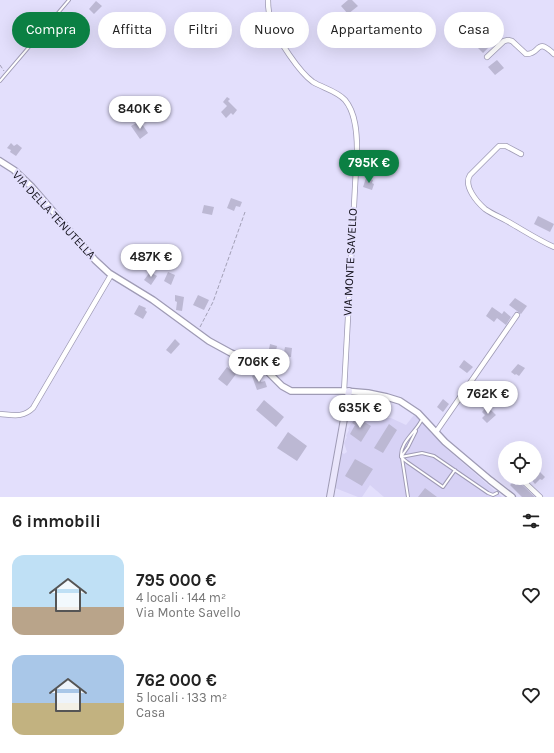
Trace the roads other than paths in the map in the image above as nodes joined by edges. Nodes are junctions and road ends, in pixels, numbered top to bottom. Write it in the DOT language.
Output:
graph roads {
  1 [pos="69,0"];
  2 [pos="268,0"];
  3 [pos="554,54"];
  4 [pos="487,57"];
  5 [pos="0,81"];
  6 [pos="521,154"];
  7 [pos="0,161"];
  8 [pos="554,247"];
  9 [pos="111,275"];
  10 [pos="517,315"];
  11 [pos="347,391"];
  12 [pos="0,414"];
  13 [pos="423,420"];
  14 [pos="416,431"];
  15 [pos="436,432"];
  16 [pos="401,456"];
  17 [pos="455,470"];
  18 [pos="527,485"];
  19 [pos="495,495"];
  20 [pos="330,497"];
  21 [pos="408,497"];
  22 [pos="512,497"];
  23 [pos="540,497"];
  1 -- 5 [label="lane"];
  2 -- 11 [label="street, VIA MONTE SAVELLO"];
  3 -- 4 [label="street"];
  6 -- 8 [label="street"];
  7 -- 9 [label="street, VIA DELLA TENUTELLA"];
  9 -- 11 [label="street, VIA DELLA TENUTELLA"];
  9 -- 12 [label="street"];
  10 -- 15 [label="street"];
  11 -- 13 [label="street, VIA DELLA TENUTELLA"];
  11 -- 20 [label="main road"];
  13 -- 14 [label="lane"];
  13 -- 15 [label="street, VIA DELLA TENUTELLA"];
  14 -- 16 [label="lane"];
  14 -- 16 [label="lane"];
  15 -- 19 [label="street, VIA DELLA TENUTELLA"];
  16 -- 17 [label="lane"];
  16 -- 17 [label="lane"];
  16 -- 21 [label="lane"];
  17 -- 19 [label="lane"];
  18 -- 23 [label="street"];
  19 -- 22 [label="street, VIA DELLA TENUTELLA"];
}
